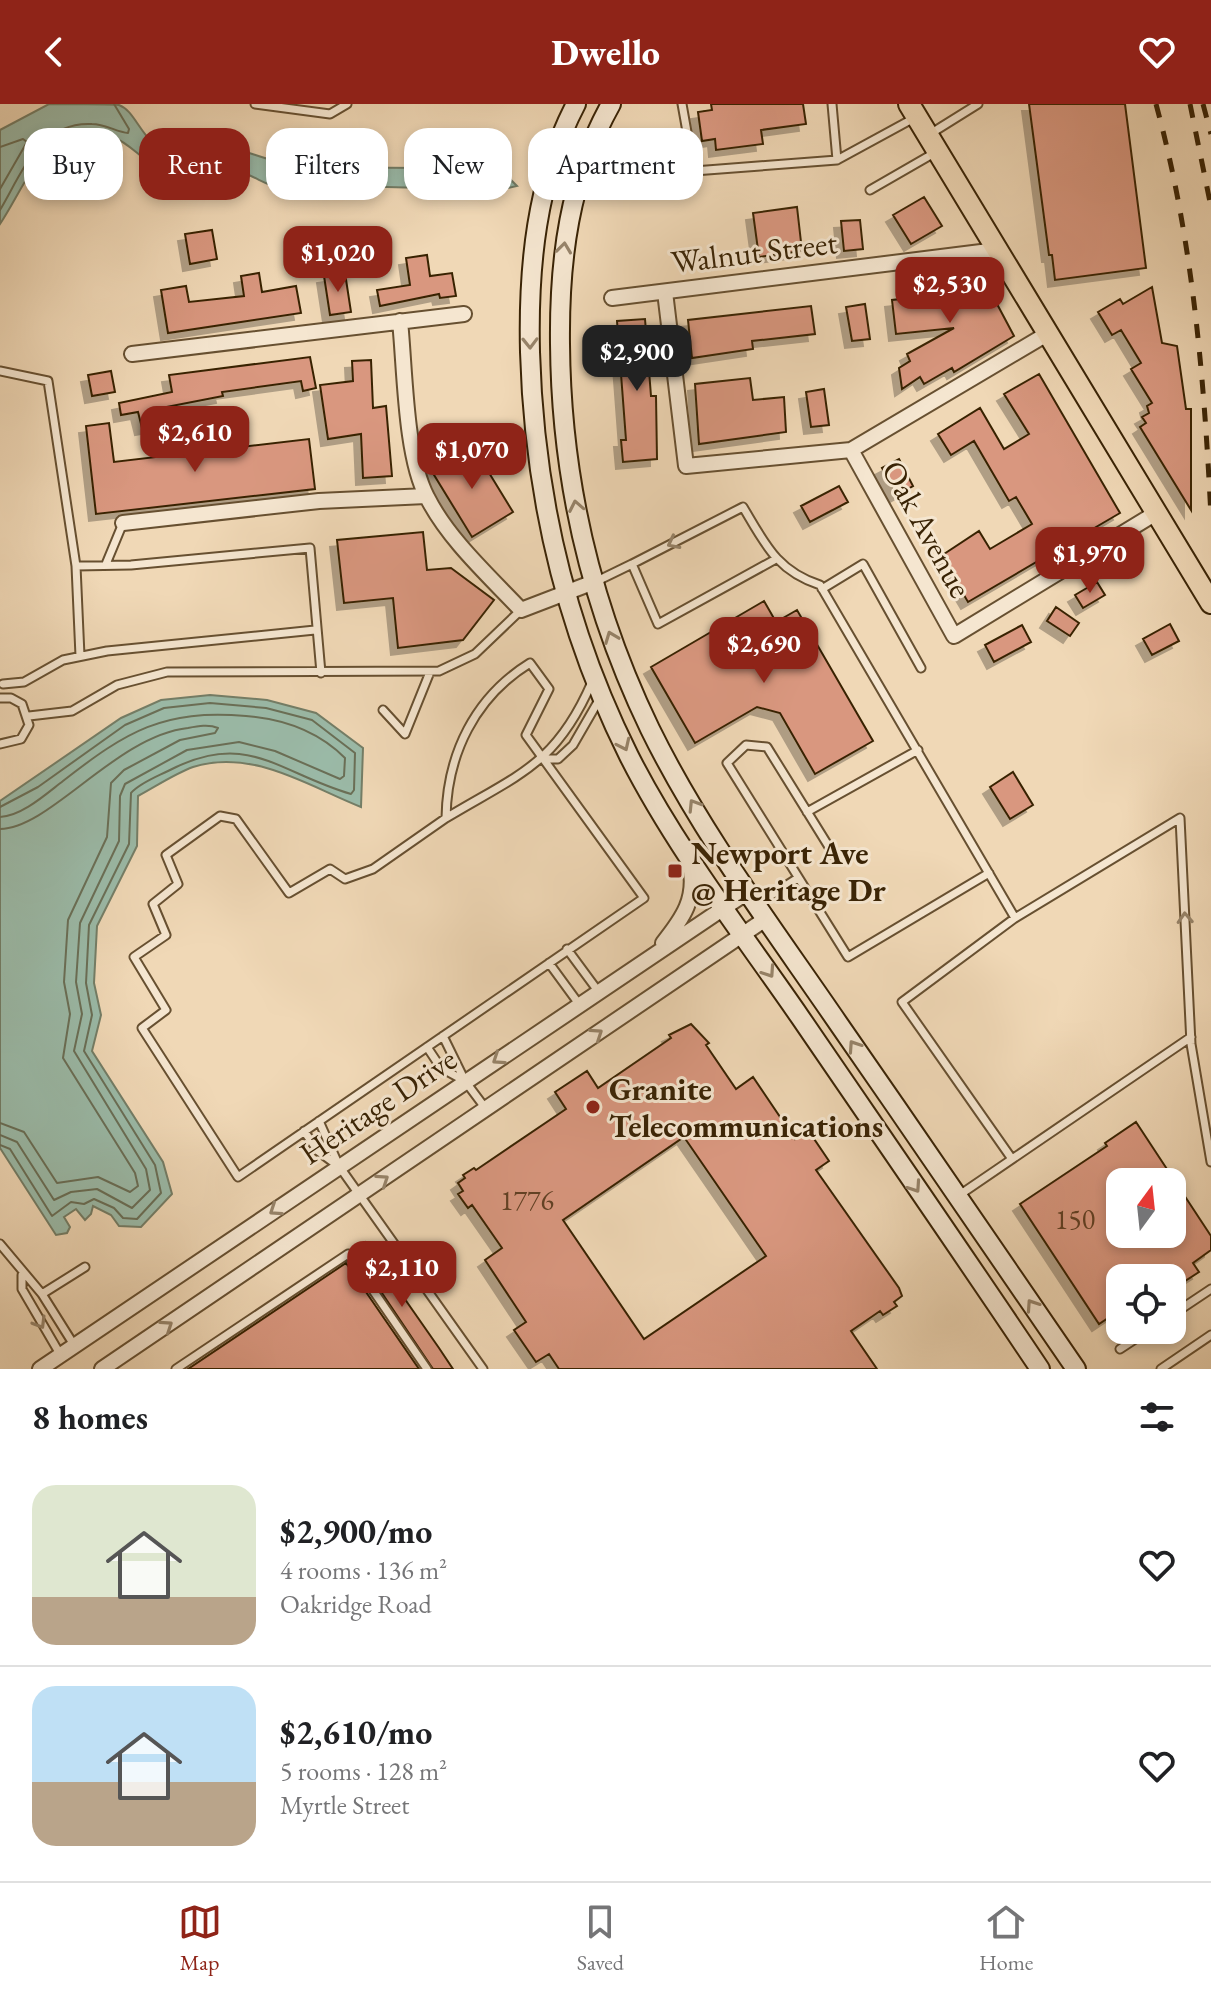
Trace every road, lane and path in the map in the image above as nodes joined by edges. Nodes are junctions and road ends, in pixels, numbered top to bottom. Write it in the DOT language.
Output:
graph roads {
  1 [pos="255,104"];
  2 [pos="347,104"];
  3 [pos="576,104"];
  4 [pos="611,104"];
  5 [pos="682,104"];
  6 [pos="832,104"];
  7 [pos="978,104"];
  8 [pos="966,107"];
  9 [pos="913,110"];
  10 [pos="933,143"];
  11 [pos="837,160"];
  12 [pos="870,190"];
  13 [pos="997,250"];
  14 [pos="665,292"];
  15 [pos="612,298"];
  16 [pos="464,314"];
  17 [pos="400,321"];
  18 [pos="1047,334"];
  19 [pos="132,354"];
  20 [pos="0,371"];
  21 [pos="851,450"];
  22 [pos="426,496"];
  23 [pos="1156,513"];
  24 [pos="123,523"];
  25 [pos="776,559"];
  26 [pos="106,564"];
  27 [pos="632,564"];
  28 [pos="76,566"];
  29 [pos="594,582"];
  30 [pos="822,589"];
  31 [pos="566,594"];
  32 [pos="1211,603"];
  33 [pos="521,610"];
  34 [pos="315,630"];
  35 [pos="80,656"];
  36 [pos="921,668"];
  37 [pos="430,672"];
  38 [pos="321,673"];
  39 [pos="594,677"];
  40 [pos="1,683"];
  41 [pos="602,696"];
  42 [pos="2,698"];
  43 [pos="383,710"];
  44 [pos="29,716"];
  45 [pos="0,744"];
  46 [pos="918,750"];
  47 [pos="544,759"];
  48 [pos="807,812"];
  49 [pos="446,818"];
  50 [pos="687,849"];
  51 [pos="834,855"];
  52 [pos="989,873"];
  53 [pos="798,878"];
  54 [pos="757,904"];
  55 [pos="724,908"];
  56 [pos="1015,918"];
  57 [pos="743,934"];
  58 [pos="567,949"];
  59 [pos="656,951"];
  60 [pos="549,963"];
  61 [pos="598,991"];
  62 [pos="579,1004"];
  63 [pos="443,1036"];
  64 [pos="1191,1037"];
  65 [pos="427,1047"];
  66 [pos="465,1081"];
  67 [pos="486,1110"];
  68 [pos="319,1121"];
  69 [pos="304,1131"];
  70 [pos="1012,1159"];
  71 [pos="1211,1162"];
  72 [pos="339,1166"];
  73 [pos="360,1196"];
  74 [pos="958,1197"];
  75 [pos="0,1244"];
  76 [pos="85,1267"];
  77 [pos="22,1275"];
  78 [pos="1211,1289"];
  79 [pos="42,1294"];
  80 [pos="1186,1306"];
  81 [pos="1211,1335"];
  82 [pos="1128,1344"];
  83 [pos="75,1345"];
  84 [pos="1120,1349"];
  85 [pos="61,1355"];
  86 [pos="1037,1366"];
  87 [pos="40,1369"];
  88 [pos="102,1369"];
  89 [pos="176,1369"];
  90 [pos="427,1369"];
  91 [pos="483,1369"];
  92 [pos="1076,1369"];
  93 [pos="1161,1369"];
  1 -- 2 [label="lane"];
  3 -- 31 [label="main road, one-way"];
  29 -- 4 [label="main road, one-way"];
  5 -- 11 [label="lane"];
  6 -- 11 [label="lane"];
  7 -- 8 [label="lane"];
  8 -- 10 [label="lane"];
  9 -- 10 [label="main road"];
  9 -- 11 [label="lane"];
  10 -- 12 [label="lane"];
  10 -- 13 [label="main road"];
  13 -- 14 [label="street, Walnut Street"];
  13 -- 18 [label="main road"];
  14 -- 15 [label="street, Walnut Street"];
  14 -- 21 [label="street"];
  16 -- 17 [label="street"];
  17 -- 19 [label="street"];
  17 -- 22 [label="street"];
  18 -- 21 [label="street"];
  18 -- 23 [label="main road"];
  20 -- 28 [label="lane"];
  21 -- 23 [label="street, Oak Avenue"];
  22 -- 24 [label="street"];
  22 -- 33 [label="street"];
  23 -- 32 [label="main road"];
  24 -- 26 [label="lane"];
  25 -- 27 [label="lane, one-way"];
  25 -- 27 [label="lane"];
  25 -- 30 [label="lane"];
  26 -- 28 [label="lane"];
  26 -- 34 [label="lane"];
  27 -- 29 [label="lane"];
  28 -- 35 [label="lane"];
  29 -- 31 [label="street"];
  54 -- 29 [label="main road, one-way"];
  30 -- 36 [label="lane"];
  30 -- 46 [label="lane"];
  31 -- 33 [label="street"];
  31 -- 39 [label="main road"];
  33 -- 37 [label="lane"];
  34 -- 35 [label="lane"];
  34 -- 38 [label="lane"];
  35 -- 40 [label="lane"];
  37 -- 38 [label="lane"];
  37 -- 43 [label="lane"];
  38 -- 44 [label="lane"];
  39 -- 41 [label="main road"];
  39 -- 47 [label="lane"];
  40 -- 42 [label="lane"];
  41 -- 47 [label="lane"];
  41 -- 50 [label="main road, one-way"];
  42 -- 44 [label="lane"];
  44 -- 45 [label="lane"];
  46 -- 48 [label="lane"];
  46 -- 52 [label="lane"];
  47 -- 49 [label="lane"];
  47 -- 49 [label="lane"];
  47 -- 58 [label="lane"];
  48 -- 51 [label="lane"];
  48 -- 53 [label="lane"];
  49 -- 69 [label="lane"];
  50 -- 55 [label="main road"];
  50 -- 59 [label="street"];
  52 -- 53 [label="lane"];
  52 -- 56 [label="lane"];
  53 -- 54 [label="lane"];
  54 -- 55 [label="street, Heritage Drive"];
  54 -- 57 [label="street, Heritage Drive"];
  74 -- 54 [label="main road, one-way"];
  55 -- 57 [label="main road"];
  55 -- 59 [label="street, Heritage Drive"];
  64 -- 56 [label="lane, one-way"];
  56 -- 70 [label="lane"];
  67 -- 57 [label="street, Heritage Drive, one-way"];
  57 -- 86 [label="main road, one-way"];
  58 -- 60 [label="lane"];
  58 -- 61 [label="lane"];
  59 -- 61 [label="street, Heritage Drive"];
  60 -- 62 [label="lane"];
  60 -- 63 [label="lane"];
  61 -- 62 [label="street, Heritage Drive"];
  62 -- 66 [label="street, Heritage Drive, one-way"];
  63 -- 65 [label="lane"];
  63 -- 66 [label="lane"];
  64 -- 70 [label="lane"];
  64 -- 71 [label="lane"];
  65 -- 66 [label="lane"];
  65 -- 68 [label="lane"];
  66 -- 67 [label="lane"];
  66 -- 72 [label="street, Heritage Drive"];
  73 -- 67 [label="street, Heritage Drive, one-way"];
  68 -- 69 [label="lane"];
  68 -- 72 [label="lane"];
  69 -- 72 [label="lane"];
  70 -- 74 [label="lane"];
  72 -- 73 [label="lane"];
  72 -- 83 [label="street, Heritage Drive, one-way"];
  88 -- 73 [label="street, Heritage Drive, one-way"];
  73 -- 91 [label="lane"];
  92 -- 74 [label="main road, one-way"];
  75 -- 77 [label="lane"];
  76 -- 79 [label="lane"];
  77 -- 79 [label="lane"];
  77 -- 85 [label="lane, one-way"];
  78 -- 80 [label="lane"];
  79 -- 83 [label="lane"];
  81 -- 93 [label="lane"];
  82 -- 84 [label="lane"];
  83 -- 85 [label="street, Heritage Drive"];
  85 -- 87 [label="street, Heritage Drive"];
  89 -- 90 [label="lane"];
}
